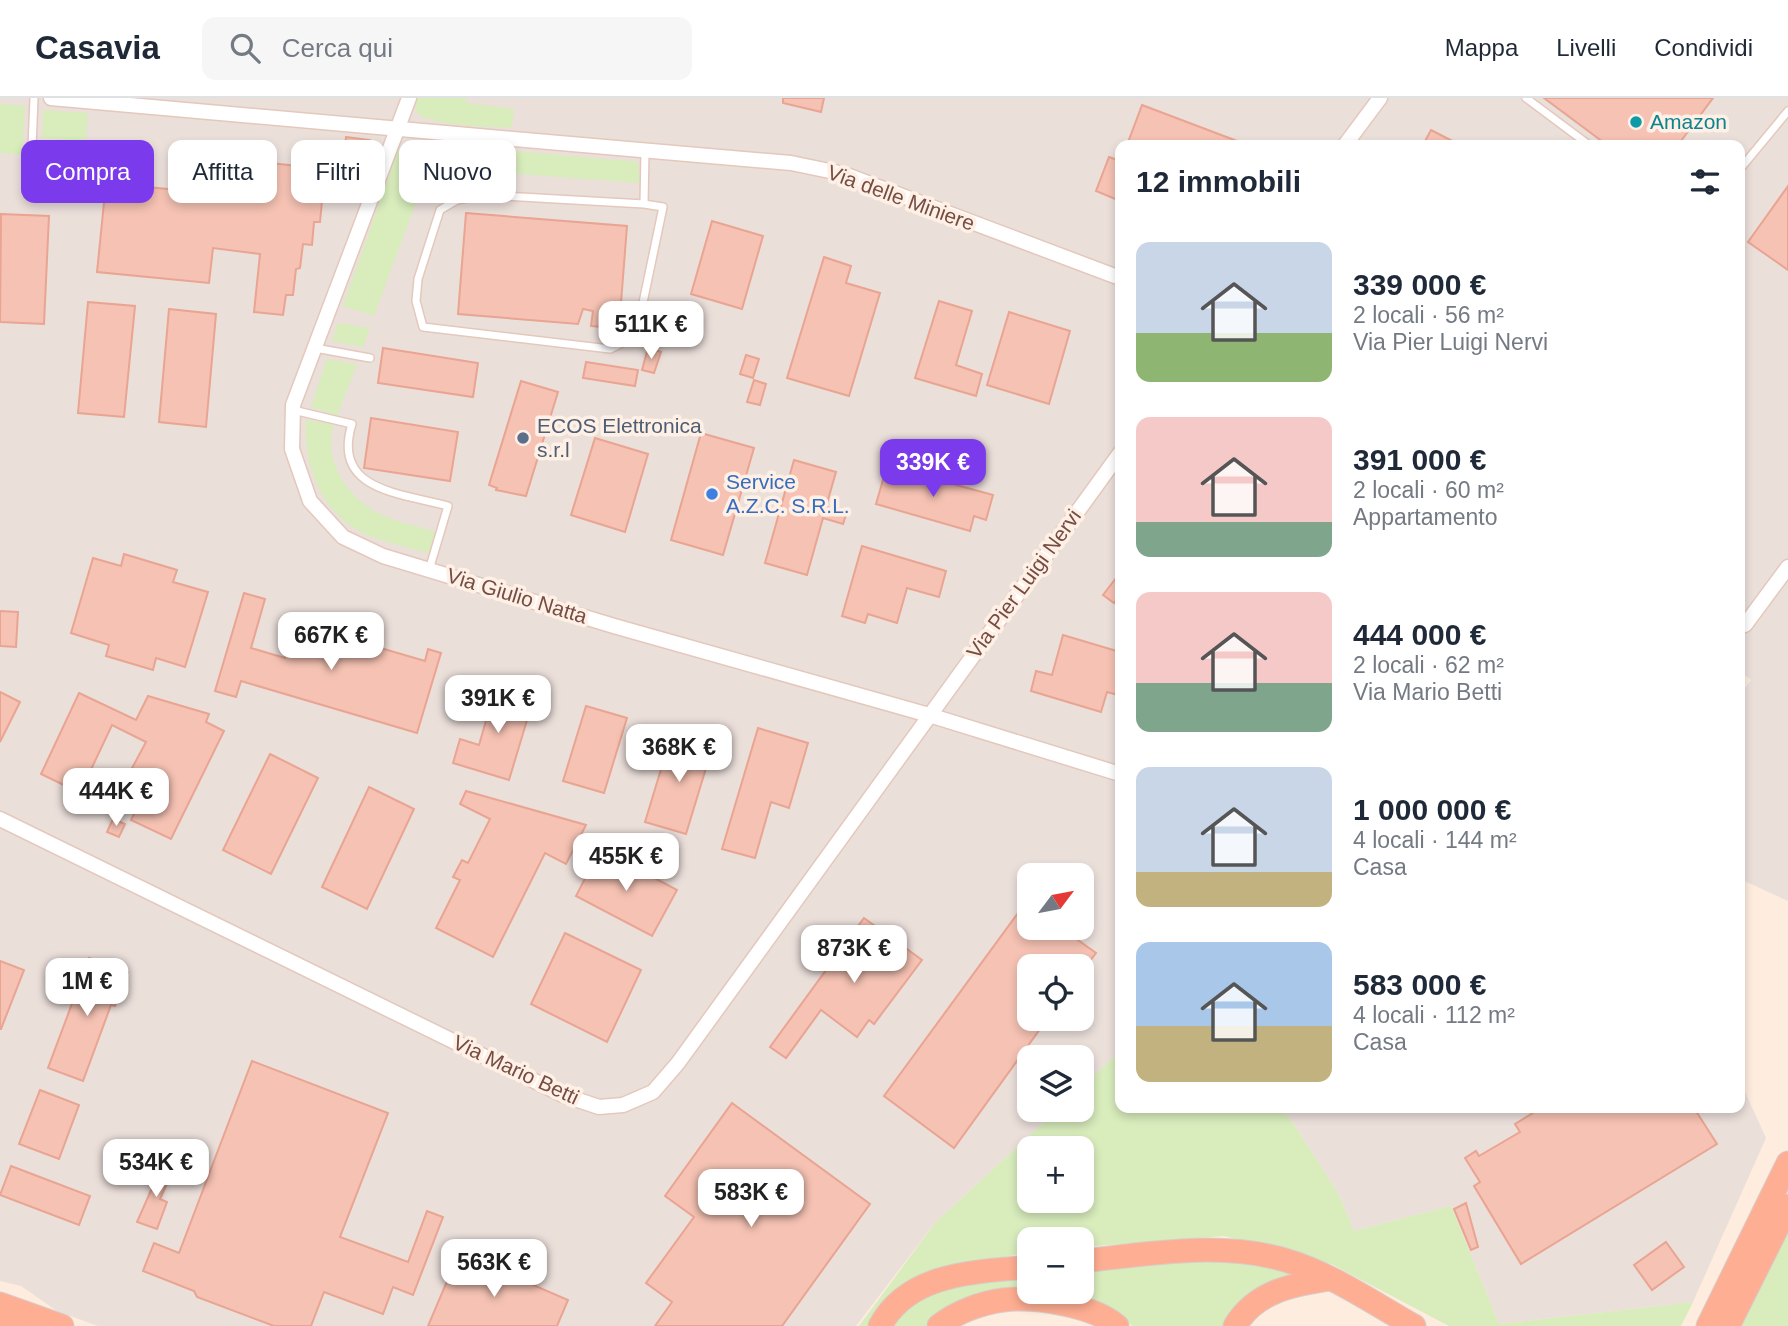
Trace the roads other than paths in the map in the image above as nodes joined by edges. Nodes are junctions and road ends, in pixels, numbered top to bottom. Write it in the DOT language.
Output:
graph roads {
  1 [pos="34,98"];
  2 [pos="51,98"];
  3 [pos="409,98"];
  4 [pos="1380,98"];
  5 [pos="1526,98"];
  6 [pos="1788,111"];
  7 [pos="399,128"];
  8 [pos="32,140"];
  9 [pos="1349,140"];
  10 [pos="1582,140"];
  11 [pos="645,152"];
  12 [pos="1745,163"];
  13 [pos="644,204"];
  14 [pos="1115,279"];
  15 [pos="314,348"];
  16 [pos="370,358"];
  17 [pos="293,410"];
  18 [pos="1115,460"];
  19 [pos="1788,566"];
  20 [pos="429,569"];
  21 [pos="1745,625"];
  22 [pos="929,715"];
  23 [pos="1115,772"];
  24 [pos="0,819"];
  25 [pos="1788,1163"];
  26 [pos="1788,1206"];
  27 [pos="1094,1260"];
  28 [pos="1017,1267"];
  29 [pos="1329,1279"];
  30 [pos="6,1312"];
  31 [pos="1713,1325"];
  32 [pos="62,1326"];
  33 [pos="880,1326"];
  34 [pos="939,1326"];
  35 [pos="1117,1326"];
  36 [pos="1235,1326"];
  37 [pos="1414,1326"];
  1 -- 8 [label="lane"];
  2 -- 7 [label="street, Via delle Miniere"];
  3 -- 7 [label="street, Via Giulio Natta"];
  4 -- 9 [label="street"];
  5 -- 10 [label="lane"];
  6 -- 12 [label="lane"];
  7 -- 11 [label="street, Via delle Miniere"];
  7 -- 15 [label="street, Via Giulio Natta"];
  11 -- 13 [label="lane"];
  11 -- 14 [label="street, Via delle Miniere"];
  13 -- 13 [label="lane"];
  15 -- 16 [label="lane"];
  15 -- 17 [label="street, Via Giulio Natta"];
  17 -- 20 [label="street, Via Giulio Natta"];
  17 -- 20 [label="lane"];
  18 -- 22 [label="street, Via Pier Luigi Nervi"];
  19 -- 21 [label="street"];
  20 -- 22 [label="street, Via Giulio Natta"];
  22 -- 23 [label="street, Via Giulio Natta"];
  22 -- 24 [label="street, Via Mario Betti"];
  25 -- 31 [label="highway"];
  26 -- 31 [label="highway"];
  27 -- 29 [label="highway"];
  28 -- 33 [label="highway"];
  29 -- 36 [label="highway"];
  29 -- 37 [label="highway"];
  30 -- 32 [label="highway"];
  34 -- 35 [label="highway"];
}
